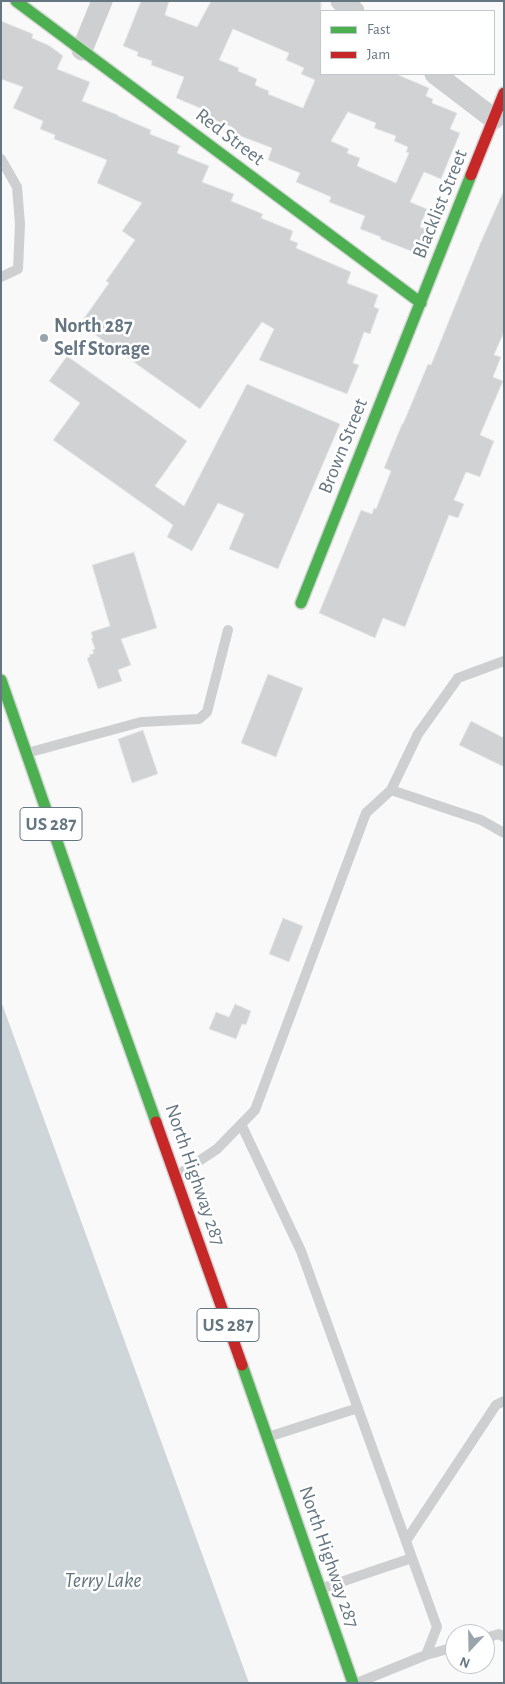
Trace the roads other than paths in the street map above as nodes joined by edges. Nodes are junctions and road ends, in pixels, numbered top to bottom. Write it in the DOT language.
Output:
graph roads {
  1 [pos="16,1"];
  2 [pos="102,1"];
  3 [pos="342,1"];
  4 [pos="353,10"];
  5 [pos="82,50"];
  6 [pos="436,75"];
  7 [pos="504,93"];
  8 [pos="494,119"];
  9 [pos="1,160"];
  10 [pos="1,277"];
  11 [pos="421,303"];
  12 [pos="301,603"];
  13 [pos="228,630"];
  14 [pos="504,661"];
  15 [pos="1,680"];
  16 [pos="26,753"];
  17 [pos="391,790"];
  18 [pos="504,833"];
  19 [pos="241,1124"];
  20 [pos="176,1176"];
  21 [pos="504,1401"];
  22 [pos="358,1408"];
  23 [pos="267,1438"];
  24 [pos="406,1541"];
  25 [pos="412,1558"];
  26 [pos="320,1589"];
  27 [pos="445,1650"];
  28 [pos="426,1655"];
  29 [pos="352,1683"];
  30 [pos="357,1683"];
  1 -- 5 [label="main road, Red Street"];
  2 -- 5 [label="street"];
  3 -- 4 [label="street"];
  5 -- 11 [label="main road, Red Street"];
  6 -- 8 [label="street"];
  7 -- 8 [label="main road, Blacklist Street"];
  8 -- 11 [label="main road, Blacklist Street"];
  9 -- 10 [label="lane"];
  11 -- 12 [label="main road, Brown Street"];
  13 -- 16 [label="lane"];
  14 -- 17 [label="lane"];
  15 -- 16 [label="main road, North Highway 287 / US 287"];
  16 -- 20 [label="main road, North Highway 287 / US 287"];
  17 -- 18 [label="lane"];
  17 -- 19 [label="lane"];
  19 -- 20 [label="lane"];
  19 -- 22 [label="lane"];
  20 -- 23 [label="main road, North Highway 287 / US 287"];
  21 -- 24 [label="lane"];
  22 -- 23 [label="lane"];
  22 -- 24 [label="lane"];
  23 -- 26 [label="main road, North Highway 287 / US 287"];
  24 -- 25 [label="lane"];
  25 -- 26 [label="lane"];
  25 -- 28 [label="lane"];
  26 -- 29 [label="main road, North Highway 287 / US 287"];
  27 -- 28 [label="lane"];
  28 -- 30 [label="lane"];
}
